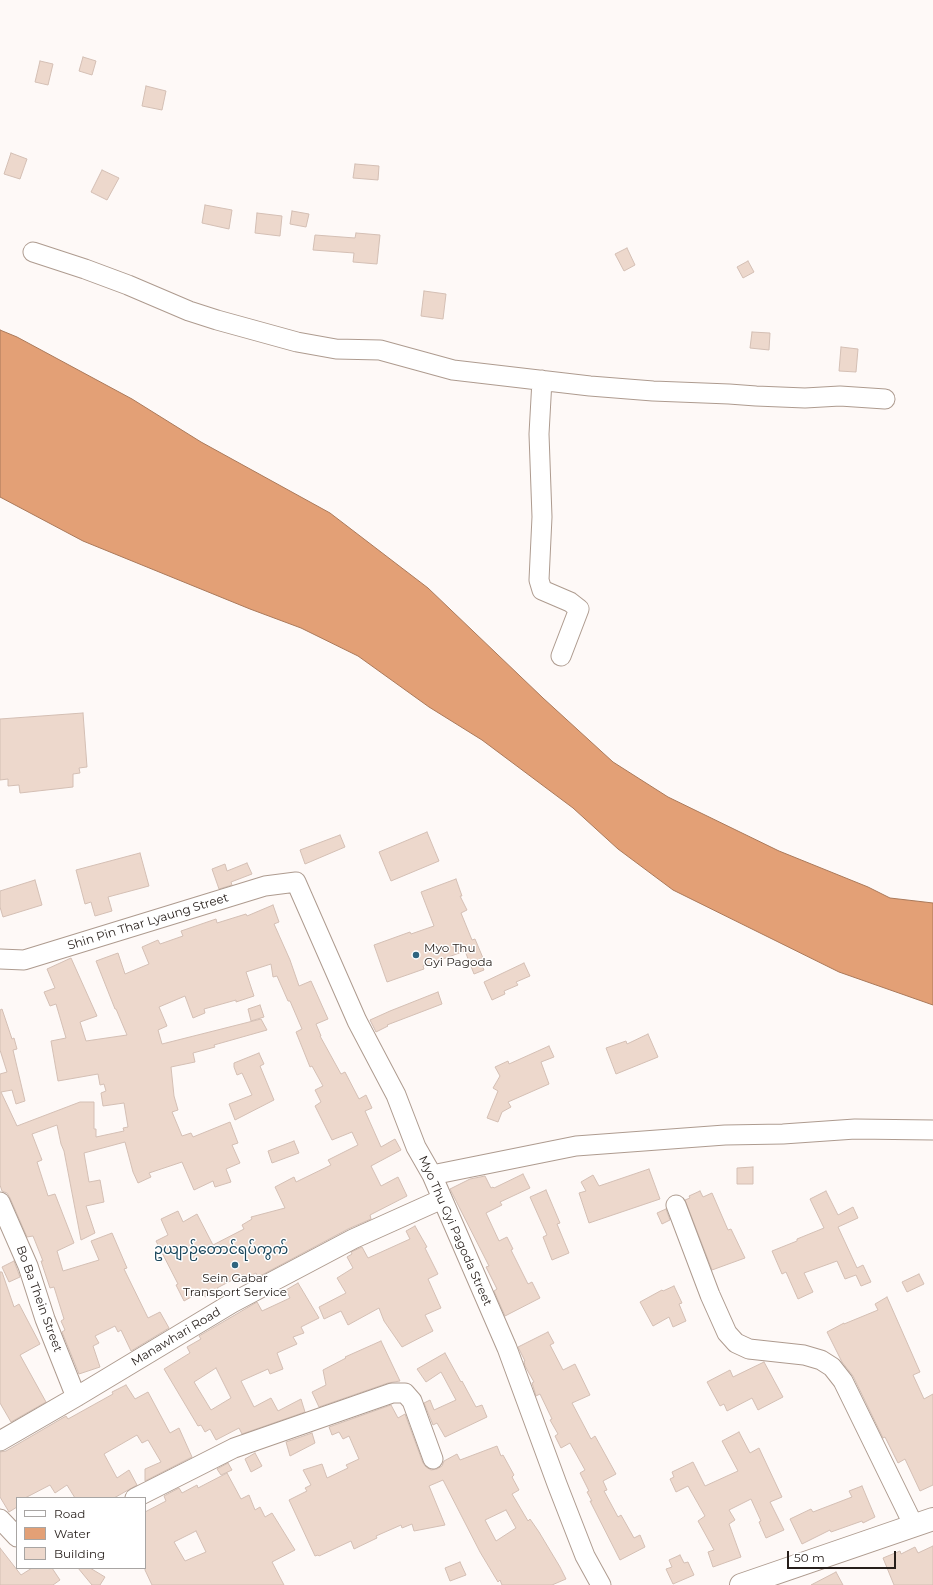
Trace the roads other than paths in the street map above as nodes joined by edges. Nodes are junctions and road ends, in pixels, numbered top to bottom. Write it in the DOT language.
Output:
graph roads {
  1 [pos="33,252"];
  2 [pos="542,380"];
  3 [pos="885,399"];
  4 [pos="561,656"];
  5 [pos="296,882"];
  6 [pos="0,959"];
  7 [pos="933,1130"];
  8 [pos="432,1175"];
  9 [pos="442,1199"];
  10 [pos="0,1202"];
  11 [pos="676,1205"];
  12 [pos="76,1397"];
  13 [pos="0,1441"];
  14 [pos="433,1459"];
  15 [pos="137,1497"];
  16 [pos="0,1519"];
  17 [pos="923,1522"];
  18 [pos="16,1536"];
  19 [pos="601,1585"];
  20 [pos="741,1585"];
  1 -- 2 [label="street"];
  2 -- 3 [label="street"];
  2 -- 4 [label="street"];
  5 -- 6 [label="street, Shin Pin Thar Lyaung Street"];
  5 -- 8 [label="street, Myo Thu Gyi Pagoda Street"];
  7 -- 8 [label="street"];
  8 -- 9 [label="street, Myo Thu Gyi Pagoda Street"];
  9 -- 12 [label="street, Manawhari Road"];
  9 -- 19 [label="street, Myo Thu Gyi Pagoda Street"];
  10 -- 12 [label="street, Bo Ba Thein Street"];
  11 -- 17 [label="street"];
  12 -- 13 [label="street, Manawhari Road"];
  14 -- 15 [label="street"];
  16 -- 18 [label="street"];
  17 -- 20 [label="main road"];
}
